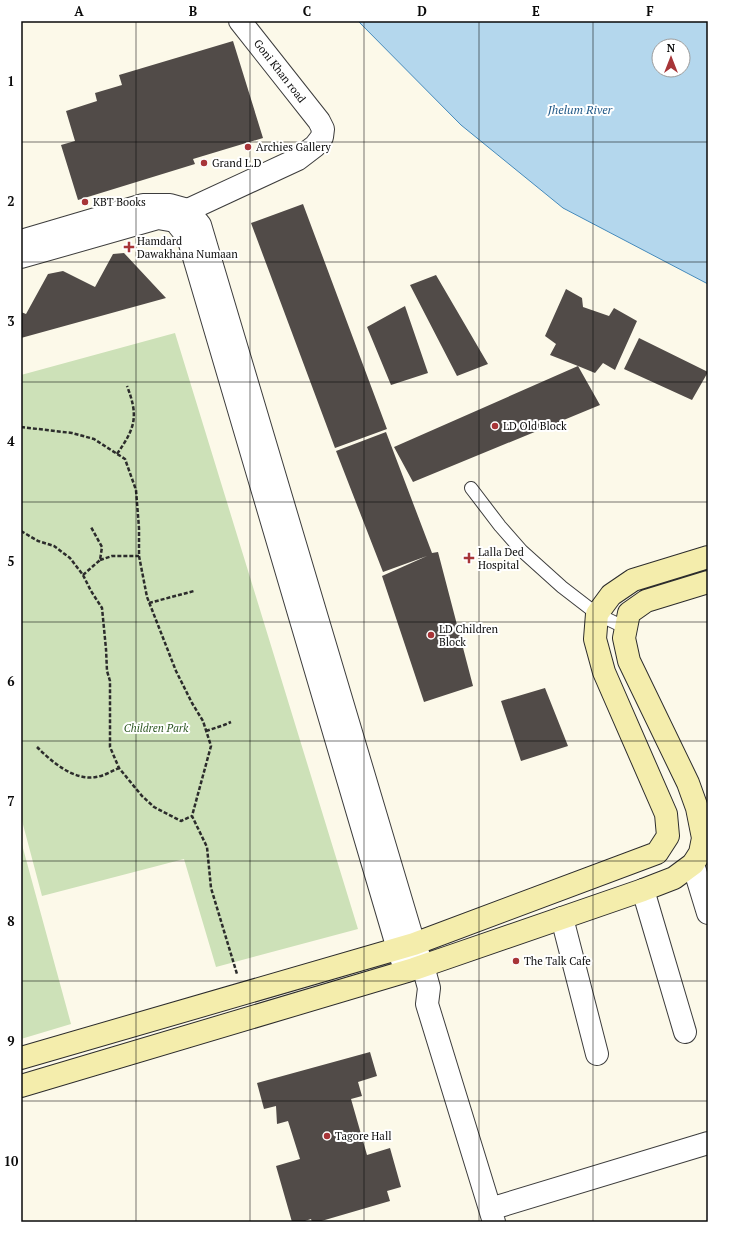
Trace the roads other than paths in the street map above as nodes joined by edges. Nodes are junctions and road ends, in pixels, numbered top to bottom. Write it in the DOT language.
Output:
graph roads {
  1 [pos="240,21"];
  2 [pos="188,210"];
  3 [pos="21,241"];
  4 [pos="21,257"];
  5 [pos="471,488"];
  6 [pos="708,557"];
  7 [pos="708,582"];
  8 [pos="597,614"];
  9 [pos="626,628"];
  10 [pos="705,840"];
  11 [pos="693,864"];
  12 [pos="643,890"];
  13 [pos="708,913"];
  14 [pos="562,918"];
  15 [pos="406,947"];
  16 [pos="414,968"];
  17 [pos="684,1032"];
  18 [pos="597,1054"];
  19 [pos="21,1058"];
  20 [pos="21,1086"];
  21 [pos="708,1143"];
  22 [pos="492,1216"];
  1 -- 2 [label="street, Goni Khan road"];
  2 -- 3 [label="street"];
  2 -- 15 [label="street"];
  4 -- 15 [label="street"];
  5 -- 8 [label="lane"];
  6 -- 8 [label="main road"];
  7 -- 9 [label="main road"];
  8 -- 9 [label="lane"];
  8 -- 15 [label="main road"];
  9 -- 10 [label="main road"];
  10 -- 11 [label="main road"];
  11 -- 12 [label="main road"];
  11 -- 13 [label="street"];
  12 -- 14 [label="main road"];
  12 -- 17 [label="street"];
  14 -- 16 [label="main road"];
  14 -- 18 [label="street"];
  15 -- 16 [label="street"];
  15 -- 19 [label="main road"];
  16 -- 20 [label="main road"];
  16 -- 22 [label="street"];
  21 -- 22 [label="street"];
}
